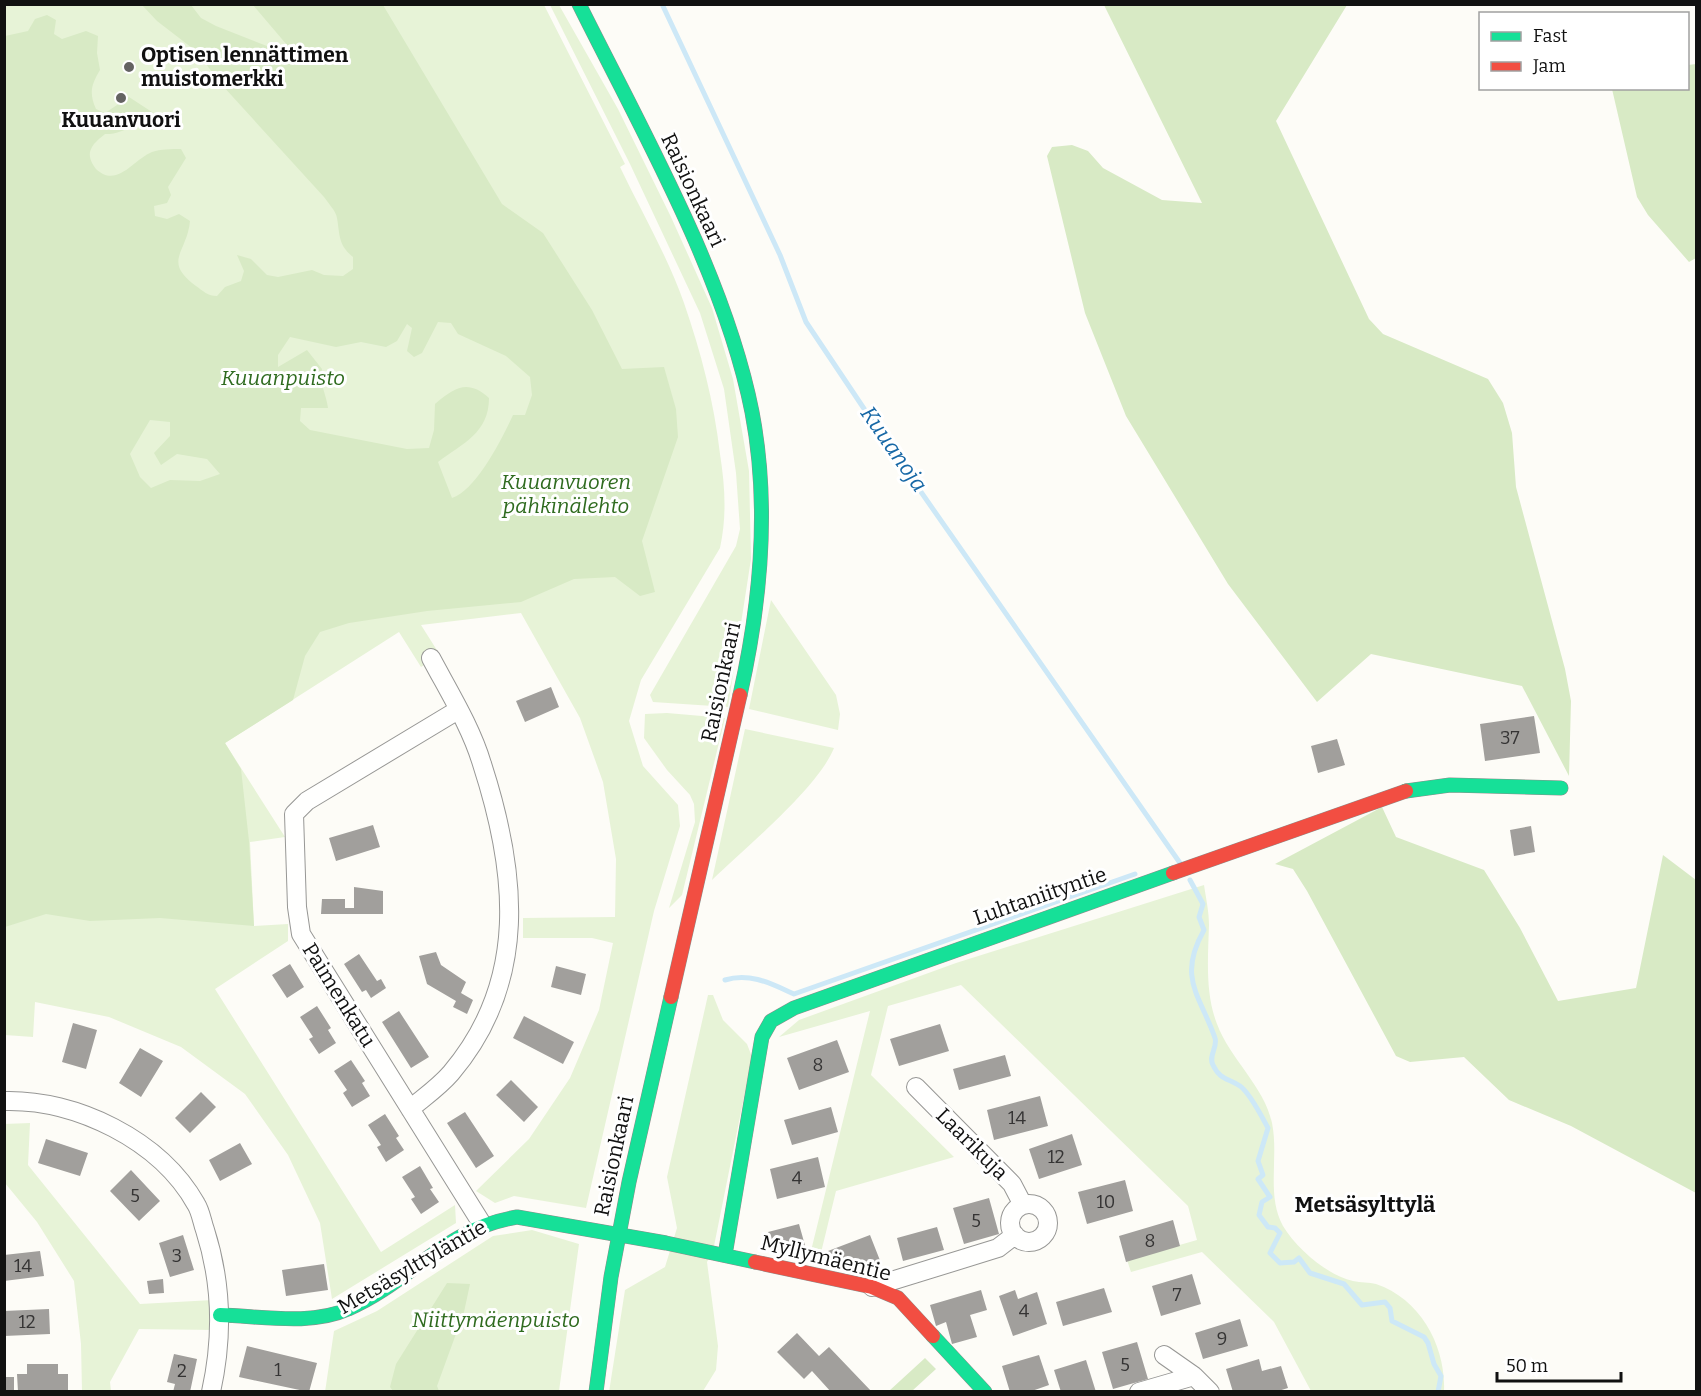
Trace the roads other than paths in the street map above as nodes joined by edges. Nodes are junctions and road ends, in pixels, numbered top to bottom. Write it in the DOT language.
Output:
graph roads {
  1 [pos="579,4"];
  2 [pos="431,658"];
  3 [pos="458,710"];
  4 [pos="1561,788"];
  5 [pos="916,1087"];
  6 [pos="4,1101"];
  7 [pos="410,1109"];
  8 [pos="1023,1205"];
  9 [pos="482,1224"];
  10 [pos="619,1235"];
  11 [pos="1015,1235"];
  12 [pos="725,1255"];
  13 [pos="872,1287"];
  14 [pos="220,1315"];
  15 [pos="1164,1355"];
  16 [pos="1194,1376"];
  17 [pos="211,1392"];
  18 [pos="596,1392"];
  19 [pos="985,1392"];
  20 [pos="1139,1392"];
  21 [pos="1210,1392"];
  1 -- 10 [label="street, Raisionkaari"];
  2 -- 3 [label="street"];
  3 -- 7 [label="street"];
  3 -- 7 [label="street, Paimenkatu"];
  4 -- 12 [label="street, Luhtaniityntie"];
  5 -- 8 [label="street, Laarikuja"];
  6 -- 14 [label="street"];
  7 -- 9 [label="street, Paimenkatu"];
  8 -- 11 [label="street"];
  8 -- 11 [label="street"];
  9 -- 10 [label="street, Metsäsylttyläntie"];
  9 -- 14 [label="street, Metsäsylttyläntie"];
  10 -- 12 [label="street, Myllymäentie"];
  10 -- 18 [label="street, Raisionkaari"];
  11 -- 13 [label="street"];
  12 -- 13 [label="street, Myllymäentie"];
  13 -- 19 [label="street, Myllymäentie"];
  14 -- 17 [label="street"];
  15 -- 16 [label="street"];
  16 -- 20 [label="street"];
  16 -- 21 [label="street"];
}
